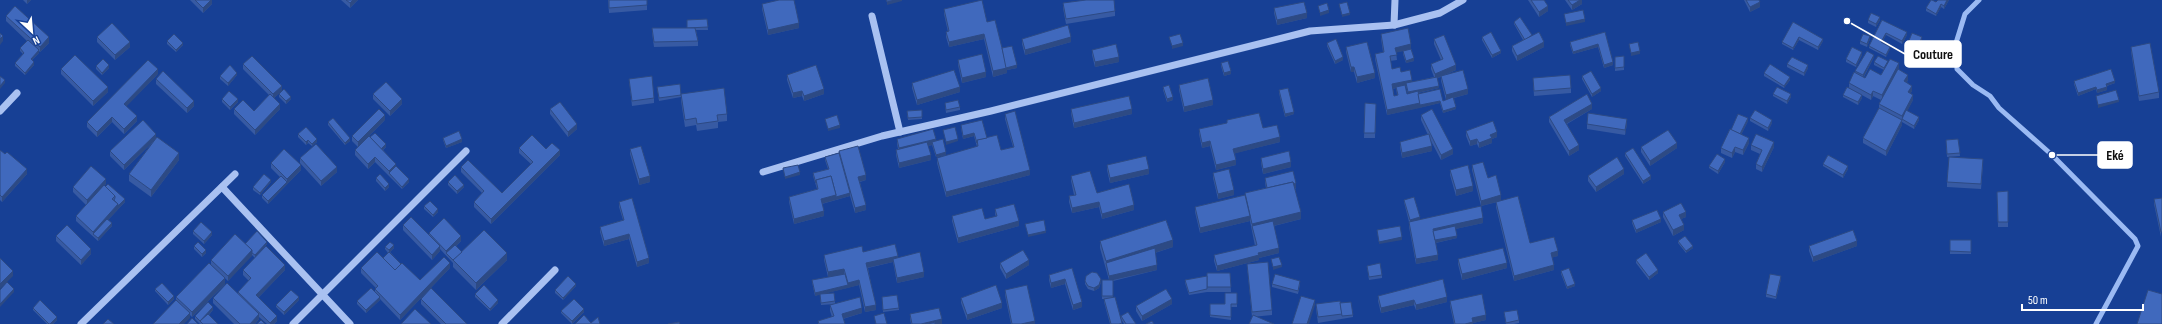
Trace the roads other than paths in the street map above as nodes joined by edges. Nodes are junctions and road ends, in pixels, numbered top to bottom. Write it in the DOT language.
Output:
graph roads {
  1 [pos="1395,0"];
  2 [pos="1463,0"];
  3 [pos="872,16"];
  4 [pos="1394,25"];
  5 [pos="18,93"];
  6 [pos="0,111"];
  7 [pos="900,132"];
  8 [pos="466,151"];
  9 [pos="764,172"];
  10 [pos="235,174"];
  11 [pos="222,187"];
  12 [pos="555,270"];
  13 [pos="323,294"];
  14 [pos="81,324"];
  15 [pos="293,324"];
  16 [pos="350,324"];
  17 [pos="502,324"];
  1 -- 4 [label="street"];
  2 -- 4 [label="street"];
  3 -- 7 [label="street"];
  4 -- 7 [label="street"];
  5 -- 6 [label="street"];
  7 -- 9 [label="street"];
  8 -- 13 [label="street"];
  10 -- 11 [label="street"];
  11 -- 13 [label="street"];
  11 -- 14 [label="street"];
  12 -- 17 [label="street"];
  13 -- 15 [label="street"];
  13 -- 16 [label="street"];
}
